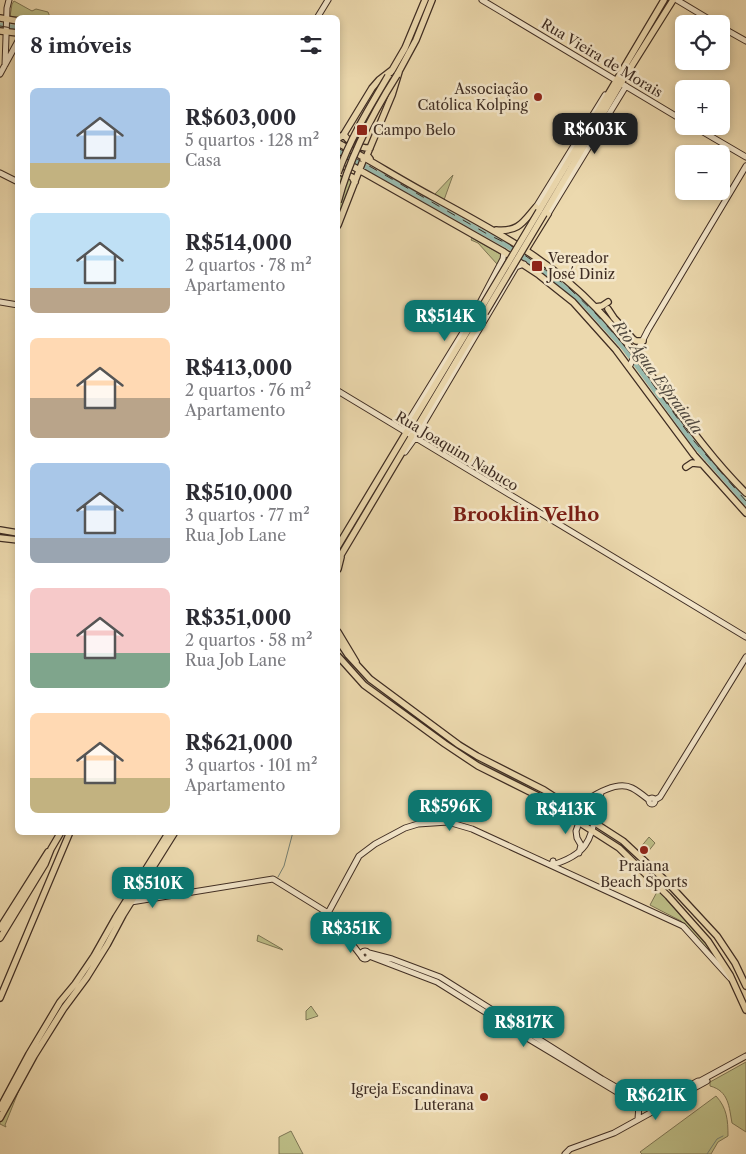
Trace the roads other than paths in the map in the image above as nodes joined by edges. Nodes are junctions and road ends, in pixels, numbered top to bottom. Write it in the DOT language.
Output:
graph roads {
  1 [pos="9,0"];
  2 [pos="328,0"];
  3 [pos="425,0"];
  4 [pos="432,0"];
  5 [pos="482,0"];
  6 [pos="664,0"];
  7 [pos="673,0"];
  8 [pos="677,0"];
  9 [pos="319,15"];
  10 [pos="702,15"];
  11 [pos="4,26"];
  12 [pos="730,31"];
  13 [pos="746,41"];
  14 [pos="15,47"];
  15 [pos="5,65"];
  16 [pos="392,70"];
  17 [pos="0,74"];
  18 [pos="398,74"];
  19 [pos="621,83"];
  20 [pos="675,116"];
  21 [pos="344,134"];
  22 [pos="708,135"];
  23 [pos="340,137"];
  24 [pos="340,145"];
  25 [pos="370,148"];
  26 [pos="746,157"];
  27 [pos="340,158"];
  28 [pos="362,164"];
  29 [pos="376,164"];
  30 [pos="340,166"];
  31 [pos="746,166"];
  32 [pos="0,173"];
  33 [pos="340,173"];
  34 [pos="15,180"];
  35 [pos="376,180"];
  36 [pos="355,182"];
  37 [pos="340,196"];
  38 [pos="543,212"];
  39 [pos="340,220"];
  40 [pos="517,228"];
  41 [pos="492,230"];
  42 [pos="530,242"];
  43 [pos="527,250"];
  44 [pos="504,252"];
  45 [pos="503,259"];
  46 [pos="524,264"];
  47 [pos="516,267"];
  48 [pos="0,302"];
  49 [pos="15,304"];
  50 [pos="595,307"];
  51 [pos="608,309"];
  52 [pos="606,320"];
  53 [pos="643,341"];
  54 [pos="626,343"];
  55 [pos="634,356"];
  56 [pos="630,366"];
  57 [pos="340,392"];
  58 [pos="411,435"];
  59 [pos="702,464"];
  60 [pos="686,467"];
  61 [pos="746,493"];
  62 [pos="746,513"];
  63 [pos="0,530"];
  64 [pos="15,532"];
  65 [pos="0,538"];
  66 [pos="15,540"];
  67 [pos="340,540"];
  68 [pos="342,553"];
  69 [pos="340,556"];
  70 [pos="340,561"];
  71 [pos="340,637"];
  72 [pos="746,637"];
  73 [pos="746,657"];
  74 [pos="340,658"];
  75 [pos="340,665"];
  76 [pos="354,676"];
  77 [pos="608,789"];
  78 [pos="601,793"];
  79 [pos="588,799"];
  80 [pos="598,802"];
  81 [pos="581,813"];
  82 [pos="594,820"];
  83 [pos="578,822"];
  84 [pos="592,829"];
  85 [pos="59,835"];
  86 [pos="69,835"];
  87 [pos="167,835"];
  88 [pos="173,835"];
  89 [pos="580,842"];
  90 [pos="587,842"];
  91 [pos="52,849"];
  92 [pos="579,853"];
  93 [pos="556,864"];
  94 [pos="131,902"];
  95 [pos="328,913"];
  96 [pos="0,928"];
  97 [pos="0,938"];
  98 [pos="734,982"];
  99 [pos="746,986"];
  100 [pos="0,998"];
  101 [pos="746,1010"];
  102 [pos="746,1056"];
  103 [pos="746,1060"];
  104 [pos="699,1083"];
  105 [pos="631,1098"];
  106 [pos="639,1105"];
  107 [pos="664,1105"];
  108 [pos="0,1108"];
  109 [pos="0,1118"];
  110 [pos="638,1120"];
  111 [pos="565,1154"];
  1 -- 11 [label="street"];
  2 -- 9 [label="street"];
  3 -- 16 [label="main road"];
  4 -- 18 [label="main road"];
  5 -- 19 [label="street, Rua Vieira de Morais"];
  6 -- 19 [label="main road"];
  7 -- 19 [label="main road"];
  8 -- 10 [label="street"];
  11 -- 15 [label="street"];
  12 -- 13 [label="street"];
  14 -- 15 [label="street"];
  15 -- 17 [label="street"];
  16 -- 21 [label="main road"];
  16 -- 30 [label="main road, bridge"];
  18 -- 25 [label="main road"];
  18 -- 37 [label="main road, bridge"];
  19 -- 20 [label="street, Rua Vieira de Morais"];
  19 -- 38 [label="main road"];
  19 -- 38 [label="main road"];
  21 -- 23 [label="main road"];
  21 -- 25 [label="main road"];
  22 -- 26 [label="street"];
  24 -- 28 [label="main road"];
  25 -- 29 [label="main road"];
  27 -- 28 [label="main road"];
  28 -- 29 [label="main road"];
  28 -- 35 [label="main road"];
  28 -- 36 [label="main road"];
  29 -- 41 [label="main road"];
  31 -- 53 [label="street"];
  32 -- 34 [label="street"];
  33 -- 36 [label="main road"];
  35 -- 36 [label="main road"];
  35 -- 44 [label="main road"];
  36 -- 39 [label="main road"];
  38 -- 40 [label="main road"];
  38 -- 42 [label="main road"];
  38 -- 58 [label="main road, bridge"];
  40 -- 41 [label="main road"];
  40 -- 42 [label="main road"];
  41 -- 43 [label="main road"];
  42 -- 43 [label="main road"];
  43 -- 50 [label="main road"];
  44 -- 45 [label="street"];
  44 -- 46 [label="main road"];
  45 -- 47 [label="street"];
  45 -- 58 [label="street"];
  46 -- 47 [label="street"];
  46 -- 56 [label="main road"];
  47 -- 58 [label="street"];
  48 -- 49 [label="street"];
  50 -- 51 [label="main road"];
  50 -- 52 [label="main road"];
  51 -- 52 [label="main road"];
  51 -- 53 [label="main road"];
  52 -- 54 [label="main road"];
  53 -- 54 [label="main road"];
  53 -- 55 [label="street"];
  54 -- 55 [label="main road"];
  55 -- 56 [label="street"];
  55 -- 61 [label="main road"];
  56 -- 59 [label="main road"];
  57 -- 58 [label="street, Rua Joaquim Nabuco"];
  58 -- 67 [label="main road"];
  58 -- 68 [label="main road"];
  58 -- 72 [label="street, Rua Joaquim Nabuco"];
  59 -- 60 [label="main road"];
  59 -- 62 [label="main road"];
  63 -- 64 [label="main road"];
  65 -- 66 [label="main road"];
  68 -- 69 [label="main road"];
  68 -- 70 [label="main road"];
  71 -- 81 [label="main road"];
  73 -- 77 [label="street"];
  74 -- 76 [label="main road"];
  75 -- 76 [label="main road"];
  76 -- 83 [label="main road"];
  77 -- 78 [label="street"];
  77 -- 80 [label="street"];
  78 -- 79 [label="street"];
  78 -- 80 [label="street"];
  79 -- 80 [label="street"];
  79 -- 81 [label="street"];
  80 -- 82 [label="street"];
  81 -- 82 [label="main road"];
  81 -- 83 [label="street"];
  82 -- 84 [label="street"];
  82 -- 99 [label="main road"];
  83 -- 84 [label="main road"];
  83 -- 89 [label="street"];
  84 -- 90 [label="street"];
  84 -- 98 [label="main road"];
  85 -- 91 [label="main road"];
  86 -- 100 [label="main road"];
  87 -- 108 [label="main road"];
  88 -- 94 [label="main road"];
  89 -- 90 [label="street"];
  89 -- 92 [label="street"];
  90 -- 92 [label="street"];
  91 -- 96 [label="main road"];
  91 -- 97 [label="main road"];
  92 -- 93 [label="street"];
  93 -- 95 [label="street"];
  93 -- 98 [label="street"];
  94 -- 95 [label="street"];
  94 -- 109 [label="main road"];
  95 -- 105 [label="street"];
  98 -- 101 [label="main road"];
  102 -- 104 [label="street"];
  103 -- 104 [label="street"];
  104 -- 105 [label="street"];
  104 -- 107 [label="street"];
  105 -- 106 [label="street"];
  106 -- 107 [label="street"];
  106 -- 110 [label="street"];
  107 -- 110 [label="street"];
  110 -- 111 [label="street"];
}
